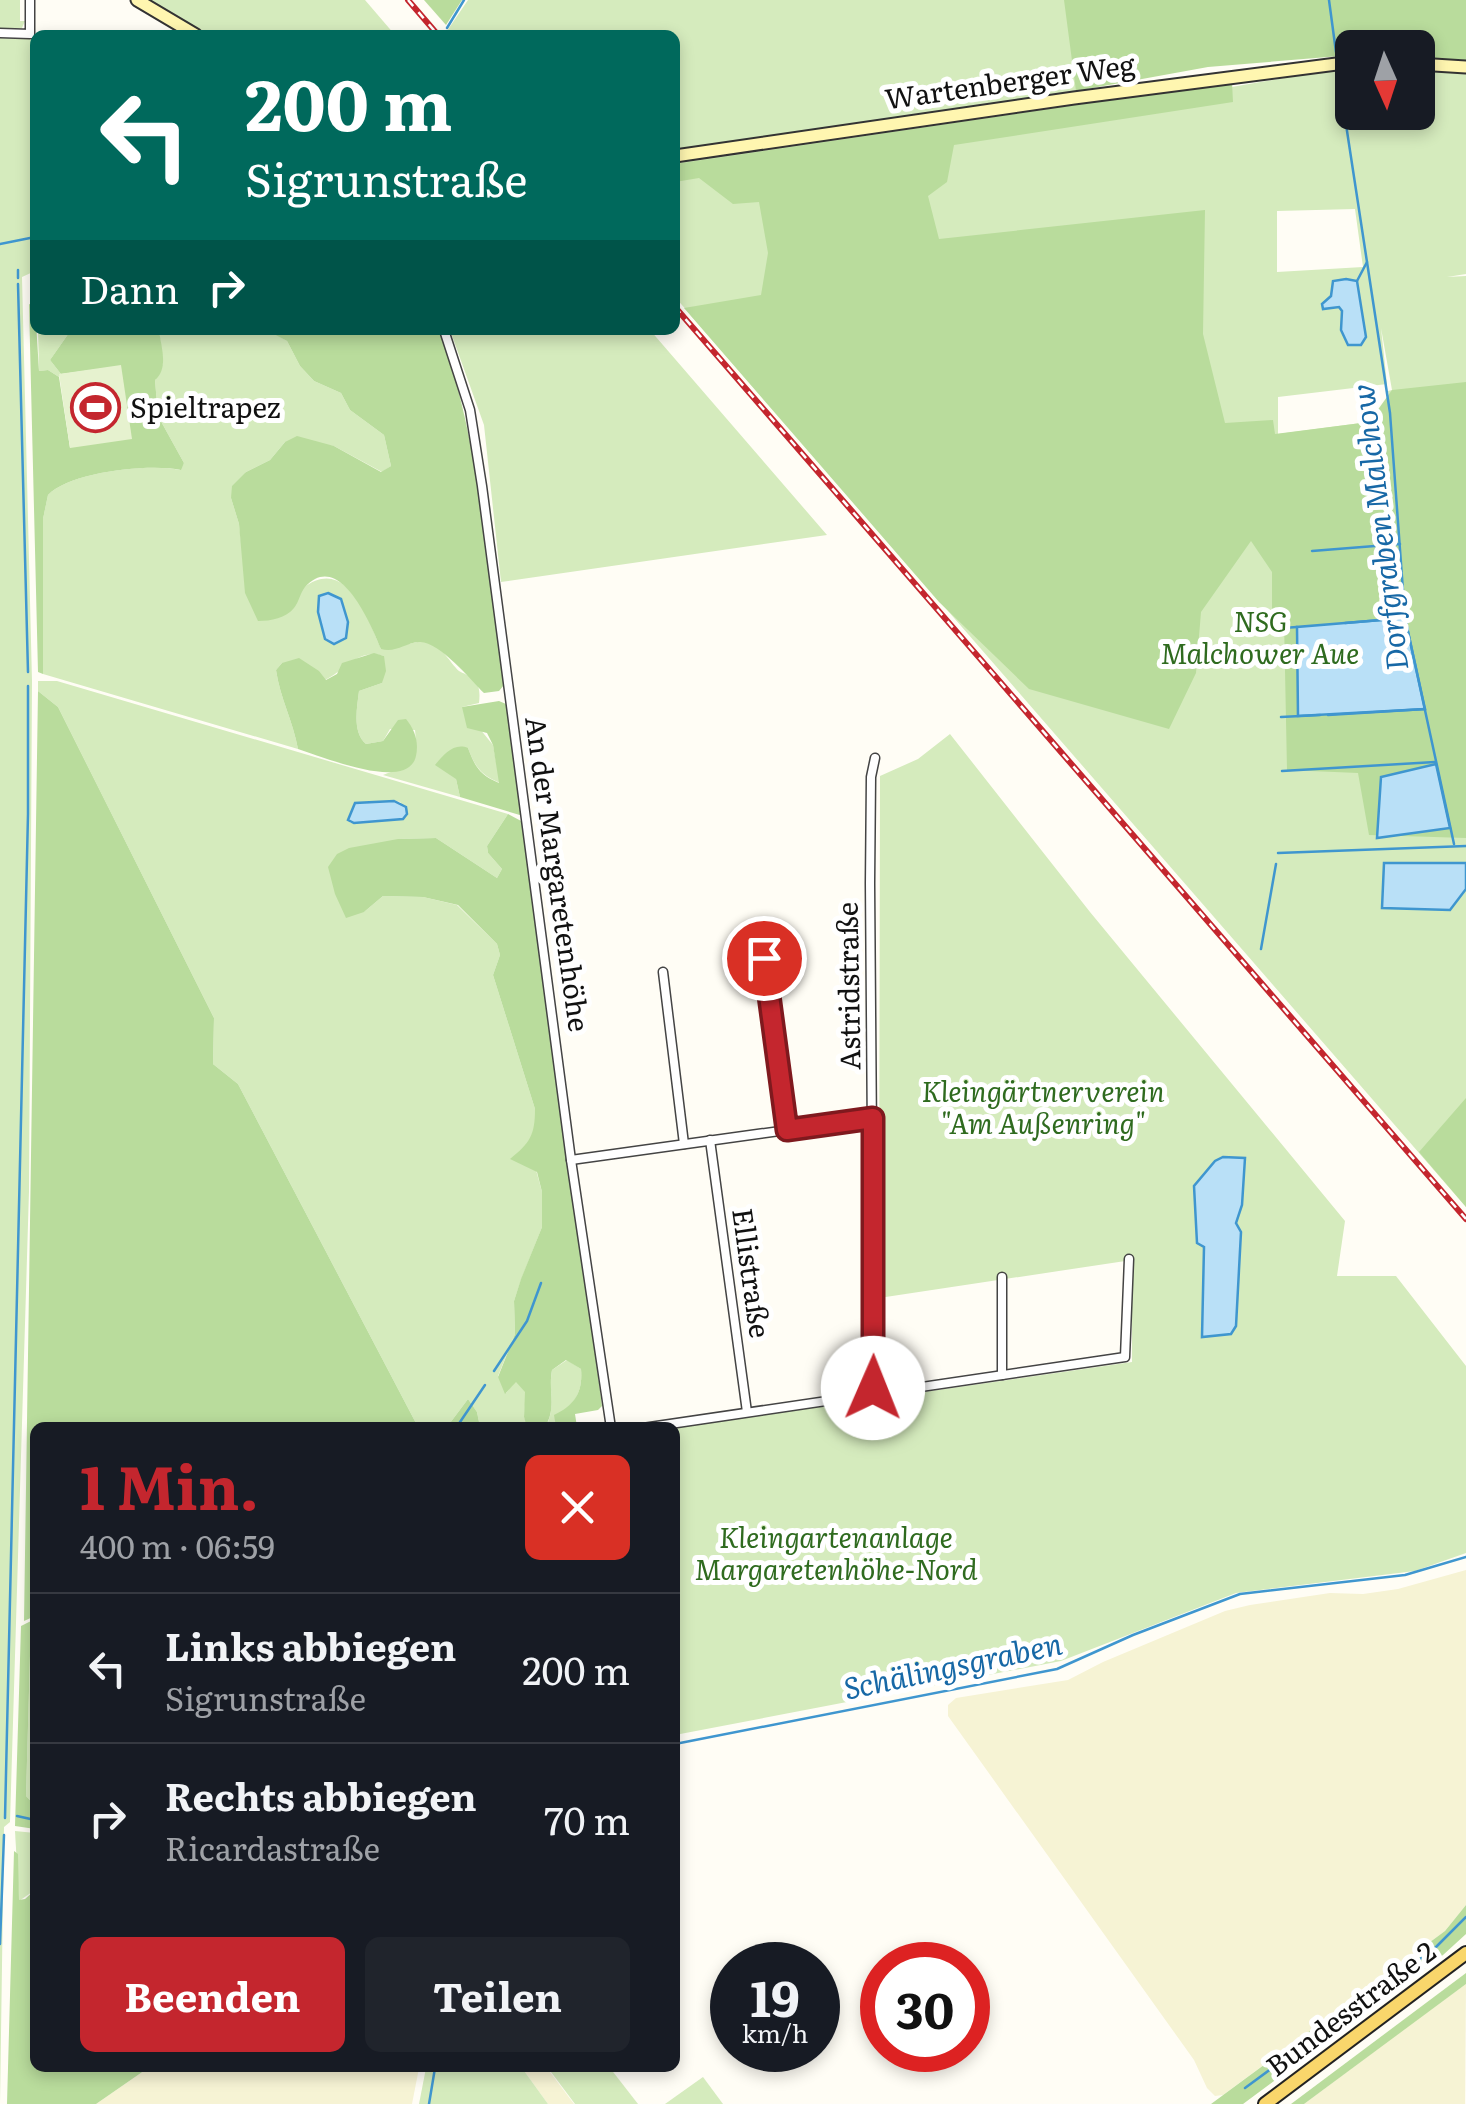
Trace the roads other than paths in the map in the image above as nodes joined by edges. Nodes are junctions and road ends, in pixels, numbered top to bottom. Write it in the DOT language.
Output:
graph roads {
  1 [pos="30,0"];
  2 [pos="137,0"];
  3 [pos="188,30"];
  4 [pos="0,33"];
  5 [pos="1335,64"];
  6 [pos="1435,65"];
  7 [pos="1466,66"];
  8 [pos="680,155"];
  9 [pos="446,335"];
  10 [pos="875,758"];
  11 [pos="764,958"];
  12 [pos="663,972"];
  13 [pos="873,1118"];
  14 [pos="787,1130"];
  15 [pos="710,1140"];
  16 [pos="684,1144"];
  17 [pos="571,1160"];
  18 [pos="1128,1260"];
  19 [pos="1002,1277"];
  20 [pos="1002,1374"];
  21 [pos="874,1394"];
  22 [pos="748,1412"];
  23 [pos="610,1422"];
  24 [pos="680,1422"];
  25 [pos="1466,1953"];
  26 [pos="1265,2104"];
  1 -- 4 [label="street"];
  2 -- 3 [label="main road"];
  5 -- 8 [label="main road, Wartenberger Weg"];
  6 -- 7 [label="main road"];
  9 -- 17 [label="street, An der Margaretenhöhe"];
  10 -- 13 [label="street, Astridstraße"];
  11 -- 14 [label="street"];
  12 -- 16 [label="street"];
  13 -- 14 [label="street"];
  13 -- 21 [label="street, Astridstraße"];
  14 -- 15 [label="street"];
  15 -- 16 [label="street"];
  15 -- 22 [label="street, Ellistraße"];
  16 -- 17 [label="street"];
  17 -- 23 [label="street, An der Margaretenhöhe"];
  18 -- 20 [label="street"];
  19 -- 20 [label="street"];
  20 -- 21 [label="street"];
  21 -- 22 [label="street"];
  22 -- 24 [label="street"];
  25 -- 26 [label="main road, Bundesstraße 2"];
}
